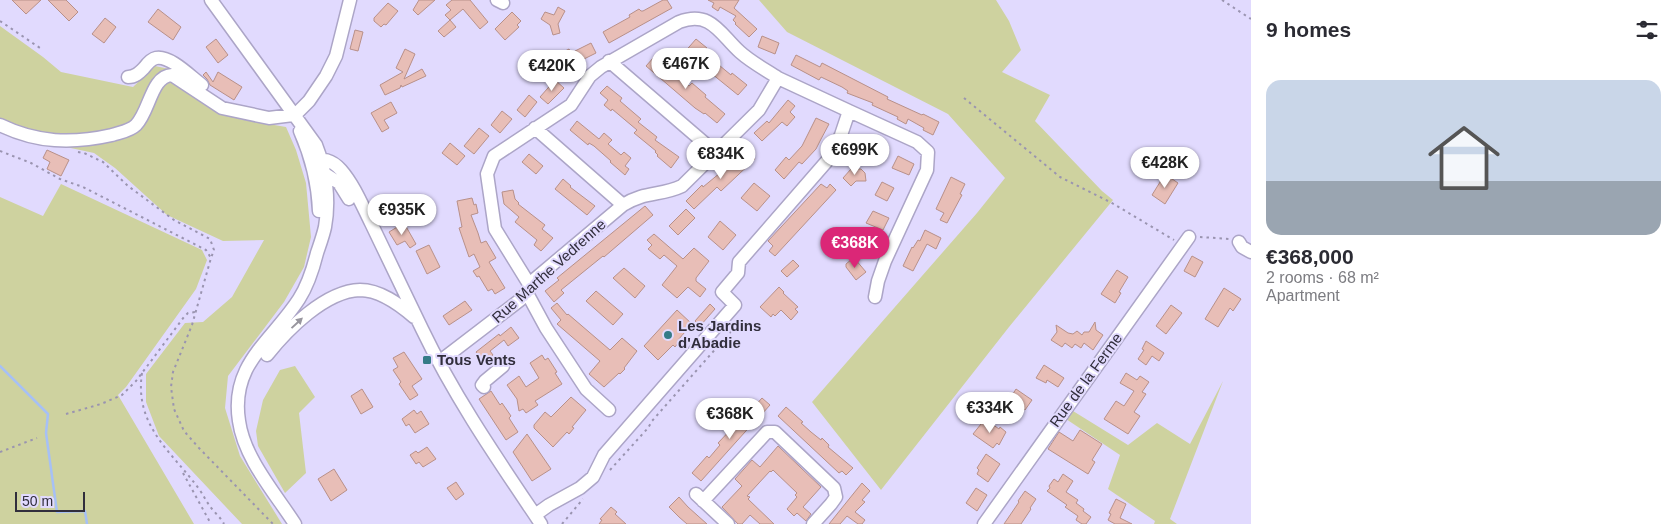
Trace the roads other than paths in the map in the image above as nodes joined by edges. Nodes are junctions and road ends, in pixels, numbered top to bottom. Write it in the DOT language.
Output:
graph roads {
  1 [pos="211,0"];
  2 [pos="352,2"];
  3 [pos="608,62"];
  4 [pos="128,77"];
  5 [pos="778,78"];
  6 [pos="849,111"];
  7 [pos="232,112"];
  8 [pos="293,115"];
  9 [pos="0,125"];
  10 [pos="535,128"];
  11 [pos="716,153"];
  12 [pos="316,161"];
  13 [pos="324,174"];
  14 [pos="623,205"];
  15 [pos="1186,241"];
  16 [pos="1239,242"];
  17 [pos="319,248"];
  18 [pos="1251,252"];
  19 [pos="398,278"];
  20 [pos="528,288"];
  21 [pos="875,296"];
  22 [pos="418,321"];
  23 [pos="439,362"];
  24 [pos="503,366"];
  25 [pos="484,387"];
  26 [pos="609,410"];
  27 [pos="239,423"];
  28 [pos="538,520"];
  29 [pos="294,524"];
  30 [pos="728,524"];
  31 [pos="813,524"];
  32 [pos="984,524"];
  1 -- 8 [label="street"];
  2 -- 8 [label="street"];
  3 -- 5 [label="street"];
  3 -- 10 [label="street"];
  3 -- 11 [label="street"];
  4 -- 7 [label="street"];
  5 -- 6 [label="street"];
  5 -- 11 [label="street, Rue Marthe Vedrenne"];
  6 -- 21 [label="street"];
  6 -- 28 [label="street"];
  7 -- 8 [label="street"];
  7 -- 9 [label="street"];
  8 -- 12 [label="street"];
  8 -- 12 [label="street"];
  10 -- 14 [label="street"];
  10 -- 20 [label="street"];
  11 -- 14 [label="street, Rue Marthe Vedrenne"];
  12 -- 13 [label="street"];
  12 -- 17 [label="street"];
  12 -- 19 [label="street"];
  13 -- 17 [label="street"];
  13 -- 19 [label="street"];
  14 -- 20 [label="street, Rue Marthe Vedrenne"];
  15 -- 32 [label="street, Rue de la Ferme"];
  16 -- 18 [label="street"];
  17 -- 27 [label="street"];
  19 -- 22 [label="street"];
  20 -- 23 [label="street, Rue Marthe Vedrenne"];
  20 -- 26 [label="street"];
  22 -- 23 [label="street"];
  27 -- 22 [label="street, one-way"];
  23 -- 28 [label="street"];
  24 -- 25 [label="street"];
  27 -- 29 [label="street"];
  30 -- 31 [label="street"];
}
